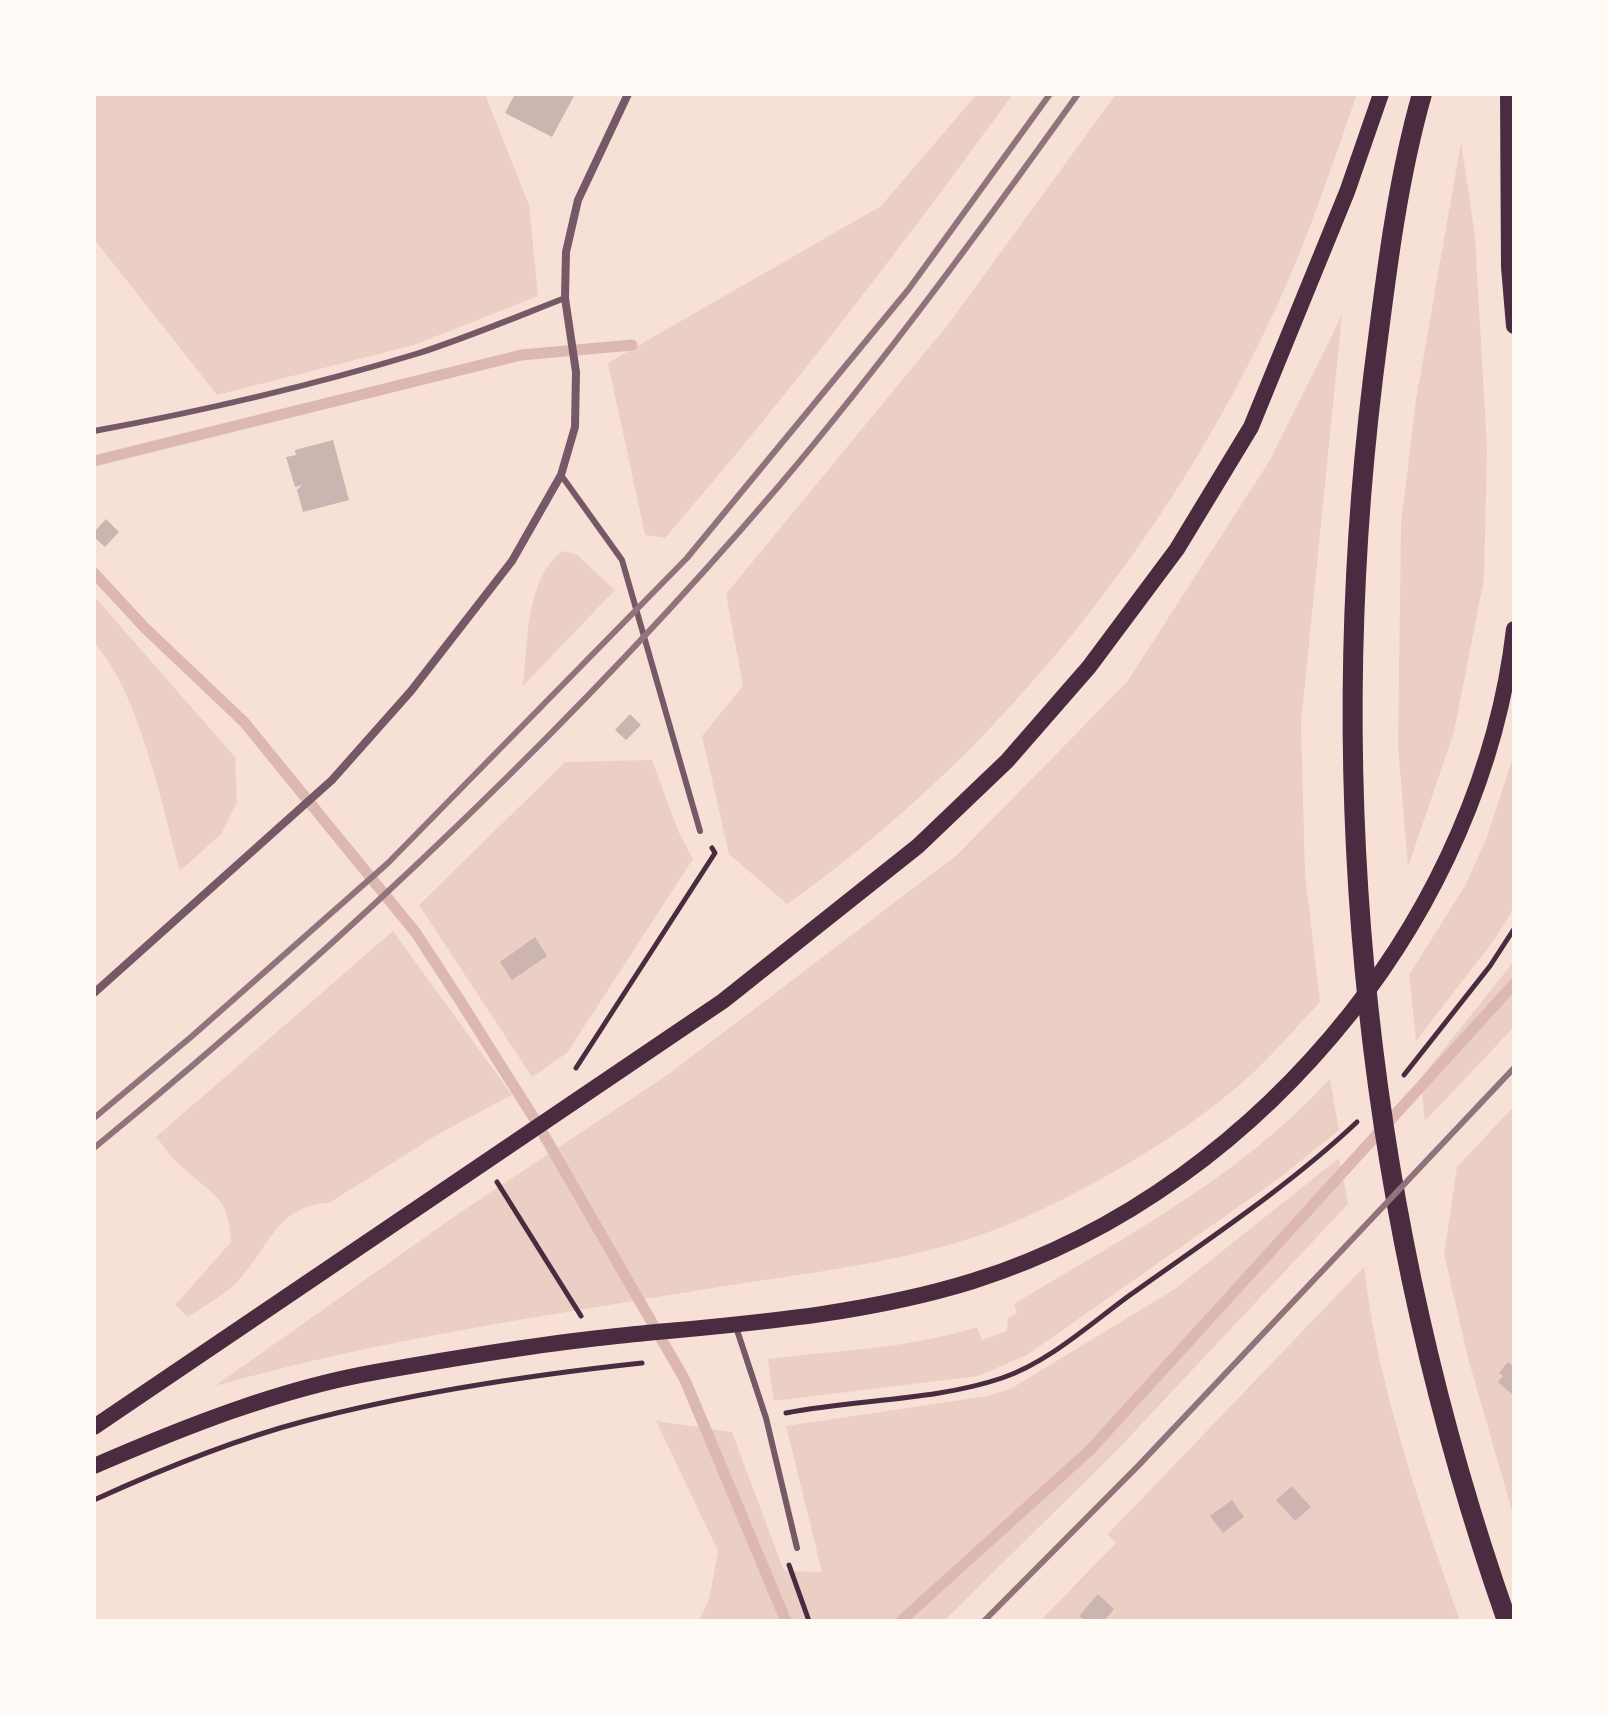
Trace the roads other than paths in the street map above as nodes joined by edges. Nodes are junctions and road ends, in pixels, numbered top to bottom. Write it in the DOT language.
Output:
graph roads {
  1 [pos="628,94"];
  2 [pos="1381,94"];
  3 [pos="1422,94"];
  4 [pos="1508,94"];
  5 [pos="1511,267"];
  6 [pos="565,298"];
  7 [pos="1514,326"];
  8 [pos="94,431"];
  9 [pos="561,475"];
  10 [pos="1514,629"];
  11 [pos="700,831"];
  12 [pos="94,993"];
  13 [pos="735,1323"];
  14 [pos="94,1427"];
  15 [pos="94,1466"];
  16 [pos="797,1548"];
  17 [pos="1507,1621"];
  1 -- 6 [label="street"];
  2 -- 14 [label="main road"];
  3 -- 17 [label="main road"];
  4 -- 5 [label="main road"];
  5 -- 7 [label="main road"];
  6 -- 8 [label="lane"];
  6 -- 9 [label="street"];
  9 -- 11 [label="lane"];
  9 -- 12 [label="street"];
  10 -- 13 [label="main road"];
  13 -- 15 [label="main road"];
  13 -- 16 [label="lane"];
}
